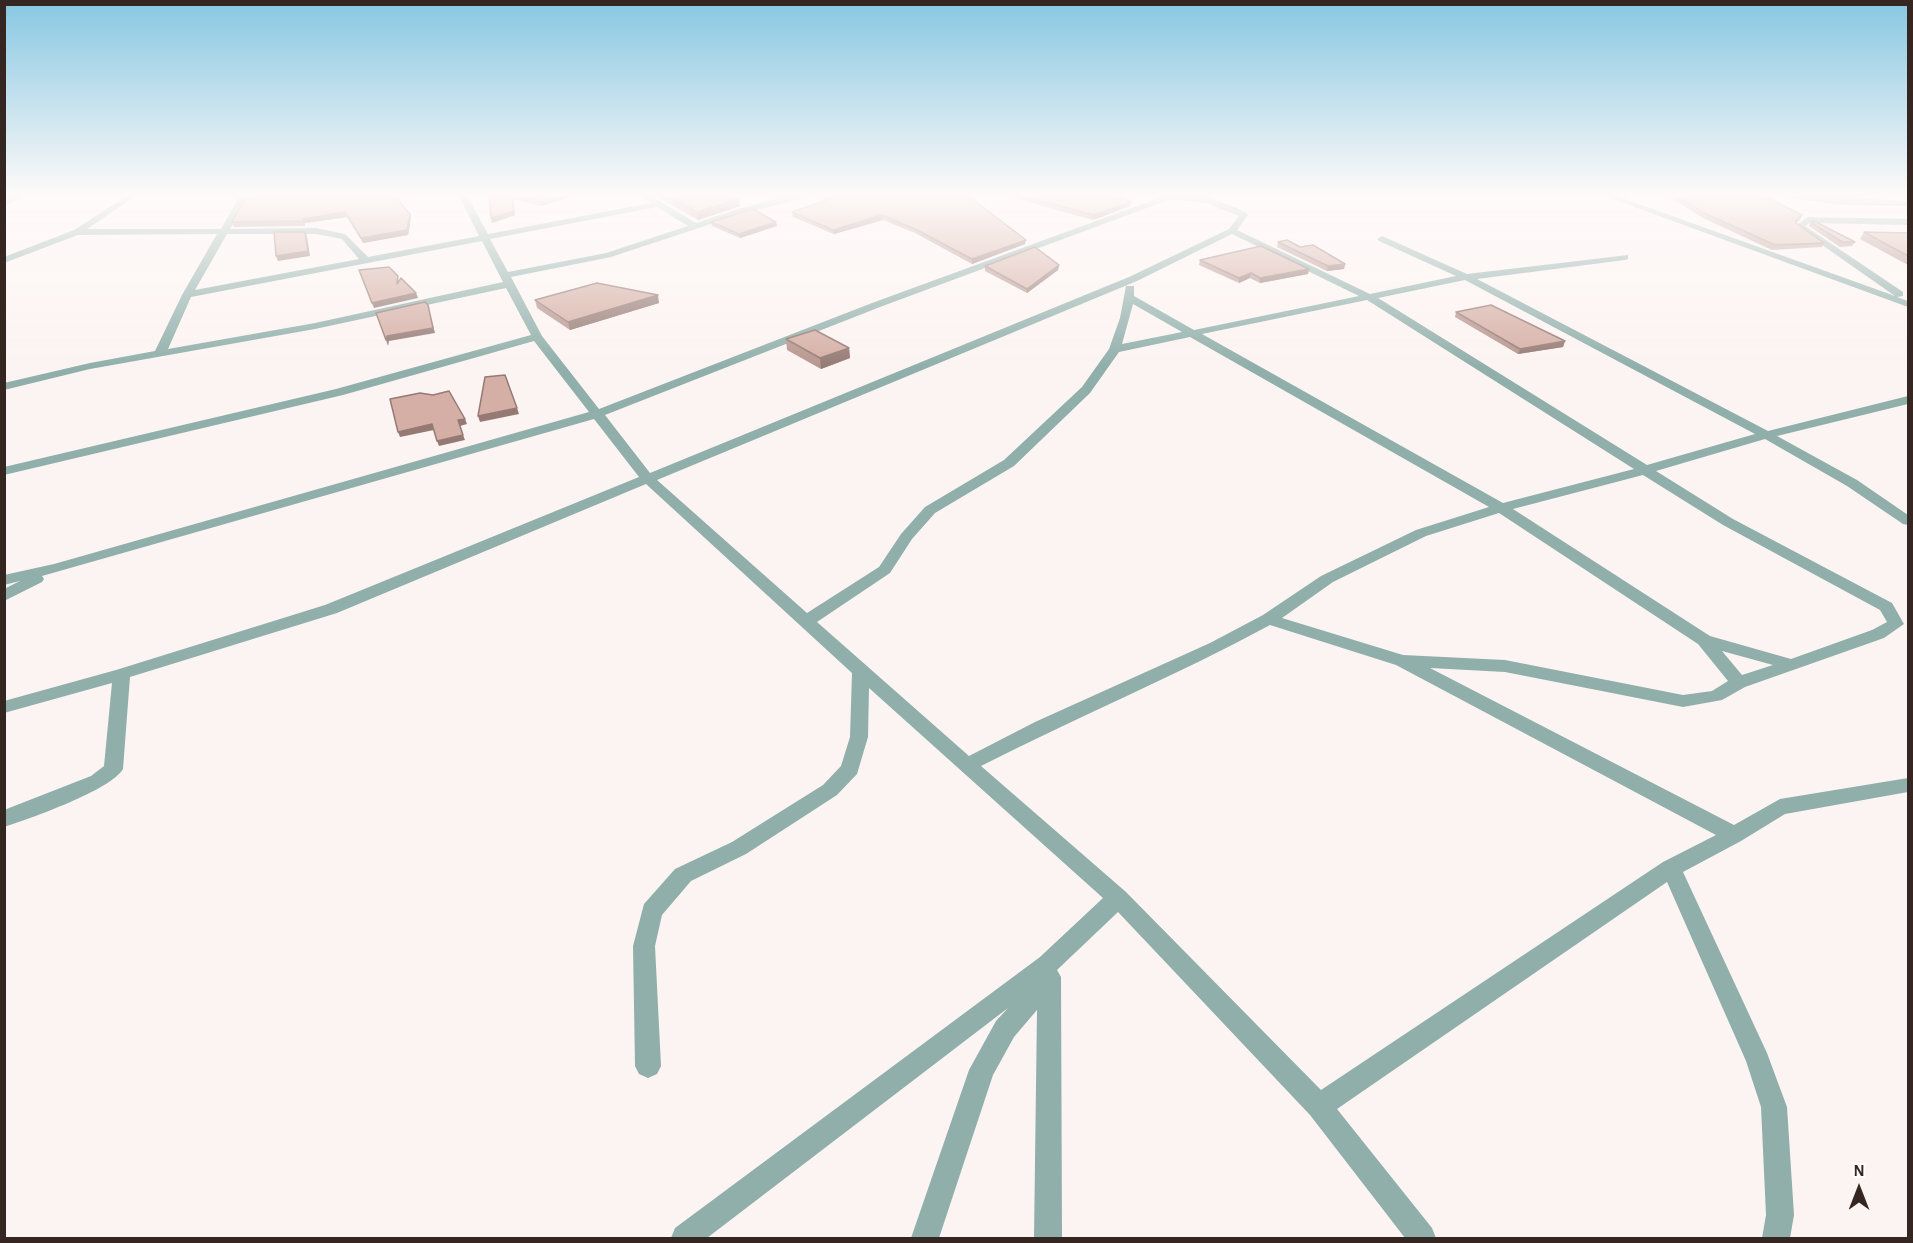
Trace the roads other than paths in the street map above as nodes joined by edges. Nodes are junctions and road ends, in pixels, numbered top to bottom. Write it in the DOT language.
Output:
graph roads {
  1 [pos="25,252"];
  2 [pos="211,252"];
  3 [pos="358,252"];
  4 [pos="413,252"];
  5 [pos="493,252"];
  6 [pos="617,252"];
  7 [pos="1020,252"];
  8 [pos="1189,252"];
  9 [pos="1276,252"];
  10 [pos="1412,252"];
  11 [pos="1767,252"];
  12 [pos="1836,252"];
  13 [pos="1625,257"];
  14 [pos="4,260"];
  15 [pos="366,261"];
  16 [pos="1466,277"];
  17 [pos="1133,279"];
  18 [pos="508,280"];
  19 [pos="187,295"];
  20 [pos="1128,297"];
  21 [pos="1369,297"];
  22 [pos="1908,302"];
  23 [pos="1194,333"];
  24 [pos="537,337"];
  25 [pos="1115,349"];
  26 [pos="159,355"];
  27 [pos="4,387"];
  28 [pos="1908,400"];
  29 [pos="597,414"];
  30 [pos="1766,435"];
  31 [pos="1646,470"];
  32 [pos="4,471"];
  33 [pos="647,478"];
  34 [pos="1501,508"];
  35 [pos="1908,521"];
  36 [pos="57,568"];
  37 [pos="4,580"];
  38 [pos="4,596"];
  39 [pos="1269,619"];
  40 [pos="807,620"];
  41 [pos="1704,640"];
  42 [pos="1401,661"];
  43 [pos="1790,664"];
  44 [pos="861,671"];
  45 [pos="122,674"];
  46 [pos="1738,683"];
  47 [pos="4,707"];
  48 [pos="969,764"];
  49 [pos="1908,785"];
  50 [pos="4,819"];
  51 [pos="1734,835"];
  52 [pos="1671,868"];
  53 [pos="1118,898"];
  54 [pos="1049,975"];
  55 [pos="648,1066"];
  56 [pos="1319,1106"];
  57 [pos="686,1239"];
  58 [pos="925,1239"];
  59 [pos="1048,1239"];
  60 [pos="1422,1239"];
  61 [pos="1776,1239"];
  1 -- 14 [label="street"];
  2 -- 19 [label="street"];
  3 -- 15 [label="street"];
  4 -- 15 [label="street"];
  5 -- 18 [label="street"];
  6 -- 18 [label="street"];
  7 -- 29 [label="street"];
  8 -- 17 [label="street"];
  9 -- 21 [label="street"];
  10 -- 16 [label="street"];
  11 -- 22 [label="street"];
  12 -- 22 [label="street"];
  13 -- 16 [label="street"];
  15 -- 19 [label="street"];
  16 -- 21 [label="street"];
  16 -- 30 [label="street"];
  17 -- 20 [label="street"];
  17 -- 33 [label="street"];
  18 -- 24 [label="street"];
  18 -- 26 [label="street"];
  19 -- 26 [label="street"];
  20 -- 23 [label="street"];
  20 -- 25 [label="street"];
  21 -- 23 [label="street"];
  21 -- 31 [label="street"];
  23 -- 25 [label="street"];
  23 -- 34 [label="street"];
  24 -- 29 [label="street"];
  24 -- 32 [label="street"];
  25 -- 40 [label="street"];
  26 -- 27 [label="street"];
  28 -- 30 [label="street"];
  29 -- 33 [label="street"];
  29 -- 36 [label="street"];
  30 -- 31 [label="street"];
  30 -- 35 [label="street"];
  31 -- 34 [label="street"];
  31 -- 43 [label="street"];
  33 -- 40 [label="street"];
  33 -- 45 [label="street"];
  34 -- 39 [label="street"];
  34 -- 41 [label="street"];
  36 -- 37 [label="street"];
  36 -- 38 [label="street"];
  39 -- 42 [label="street"];
  39 -- 48 [label="street"];
  40 -- 44 [label="street"];
  41 -- 43 [label="street"];
  41 -- 46 [label="street"];
  42 -- 46 [label="street"];
  42 -- 51 [label="street"];
  43 -- 46 [label="street"];
  44 -- 48 [label="street"];
  44 -- 55 [label="street"];
  45 -- 47 [label="street"];
  45 -- 50 [label="street"];
  48 -- 53 [label="street"];
  49 -- 51 [label="street"];
  51 -- 52 [label="street"];
  52 -- 56 [label="street"];
  52 -- 61 [label="street"];
  53 -- 54 [label="street"];
  53 -- 56 [label="street"];
  54 -- 57 [label="street"];
  54 -- 58 [label="street"];
  54 -- 59 [label="street"];
  56 -- 60 [label="street"];
}
